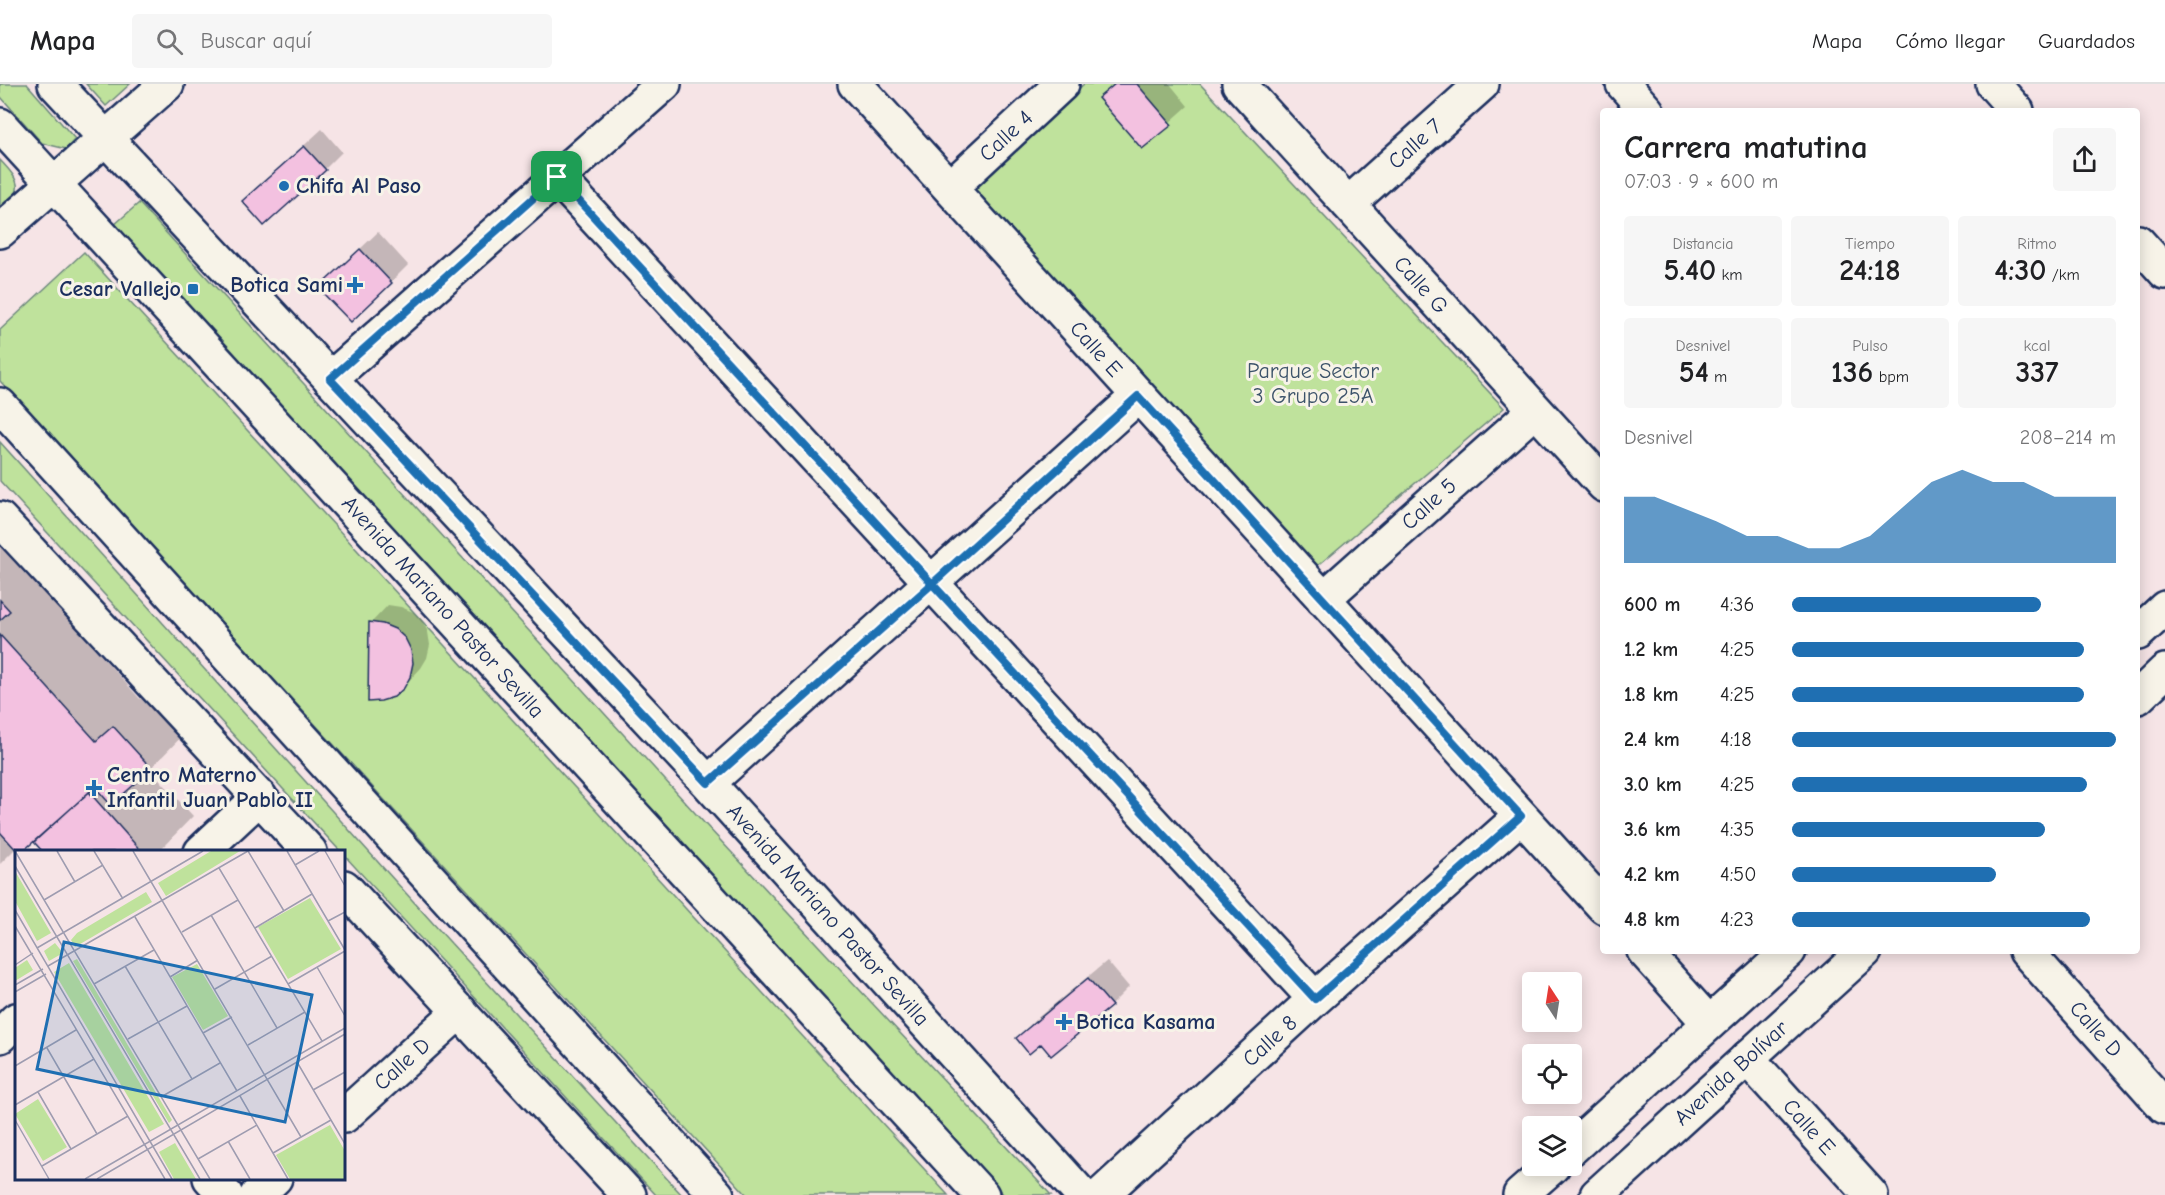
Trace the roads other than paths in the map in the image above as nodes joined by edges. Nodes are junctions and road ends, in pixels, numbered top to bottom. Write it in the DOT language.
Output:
graph roads {
  1 [pos="55,84"];
  2 [pos="167,84"];
  3 [pos="664,84"];
  4 [pos="855,84"];
  5 [pos="1062,84"];
  6 [pos="1239,84"];
  7 [pos="1482,84"];
  8 [pos="1623,84"];
  9 [pos="1993,84"];
  10 [pos="1644,108"];
  11 [pos="2015,108"];
  12 [pos="0,125"];
  13 [pos="104,139"];
  14 [pos="557,177"];
  15 [pos="54,183"];
  16 [pos="950,188"];
  17 [pos="1348,204"];
  18 [pos="0,231"];
  19 [pos="2140,245"];
  20 [pos="2165,272"];
  21 [pos="330,379"];
  22 [pos="1138,396"];
  23 [pos="0,405"];
  24 [pos="1535,410"];
  25 [pos="1600,481"];
  26 [pos="0,519"];
  27 [pos="932,584"];
  28 [pos="1323,599"];
  29 [pos="2165,608"];
  30 [pos="2140,631"];
  31 [pos="2164,674"];
  32 [pos="2140,695"];
  33 [pos="708,783"];
  34 [pos="260,797"];
  35 [pos="1521,816"];
  36 [pos="203,850"];
  37 [pos="308,850"];
  38 [pos="345,888"];
  39 [pos="1600,903"];
  40 [pos="1647,954"];
  41 [pos="1786,954"];
  42 [pos="1862,954"];
  43 [pos="2029,954"];
  44 [pos="1315,999"];
  45 [pos="460,1011"];
  46 [pos="15,1021"];
  47 [pos="1709,1023"];
  48 [pos="0,1036"];
  49 [pos="1747,1058"];
  50 [pos="2165,1107"];
  51 [pos="345,1115"];
  52 [pos="1582,1139"];
  53 [pos="1541,1176"];
  54 [pos="211,1180"];
  55 [pos="274,1180"];
  56 [pos="226,1195"];
  57 [pos="257,1195"];
  58 [pos="629,1195"];
  59 [pos="717,1195"];
  60 [pos="982,1195"];
  61 [pos="1082,1195"];
  62 [pos="1101,1195"];
  63 [pos="1520,1195"];
  64 [pos="1597,1195"];
  65 [pos="1871,1195"];
  1 -- 13 [label="street, Avenida Mariano Pastor Sevilla"];
  2 -- 13 [label="street"];
  3 -- 14 [label="street"];
  4 -- 16 [label="street, Calle E"];
  5 -- 16 [label="street, Calle 4"];
  6 -- 17 [label="street, Calle G"];
  7 -- 17 [label="street, Calle 7"];
  8 -- 10 [label="street"];
  9 -- 11 [label="street"];
  12 -- 15 [label="street, Avenida Mariano Pastor Sevilla"];
  13 -- 15 [label="street"];
  13 -- 21 [label="street, Avenida Mariano Pastor Sevilla"];
  14 -- 21 [label="street"];
  14 -- 27 [label="street"];
  15 -- 18 [label="street"];
  15 -- 60 [label="street, Avenida Mariano Pastor Sevilla"];
  16 -- 22 [label="street, Calle E"];
  17 -- 24 [label="street, Calle G"];
  19 -- 20 [label="street"];
  21 -- 33 [label="street, Avenida Mariano Pastor Sevilla"];
  22 -- 27 [label="street"];
  22 -- 28 [label="street, Calle E"];
  23 -- 59 [label="street"];
  24 -- 25 [label="street, Calle G"];
  24 -- 28 [label="street, Calle 5"];
  26 -- 34 [label="street"];
  27 -- 33 [label="street"];
  27 -- 44 [label="street"];
  28 -- 35 [label="street, Calle E"];
  29 -- 30 [label="street"];
  31 -- 32 [label="street"];
  33 -- 61 [label="street, Avenida Mariano Pastor Sevilla"];
  34 -- 36 [label="street"];
  34 -- 37 [label="street"];
  35 -- 39 [label="street, Calle E"];
  35 -- 44 [label="street, Calle 8"];
  38 -- 45 [label="street"];
  40 -- 47 [label="street"];
  41 -- 47 [label="street"];
  42 -- 49 [label="street, Avenida Bolívar"];
  43 -- 50 [label="street, Calle D"];
  44 -- 62 [label="street, Calle 8"];
  45 -- 51 [label="street, Calle D"];
  45 -- 58 [label="street"];
  46 -- 48 [label="street"];
  47 -- 52 [label="street"];
  49 -- 64 [label="street, Avenida Bolívar"];
  49 -- 65 [label="street, Calle E"];
  53 -- 63 [label="street"];
  54 -- 56 [label="street"];
  55 -- 57 [label="street"];
}
